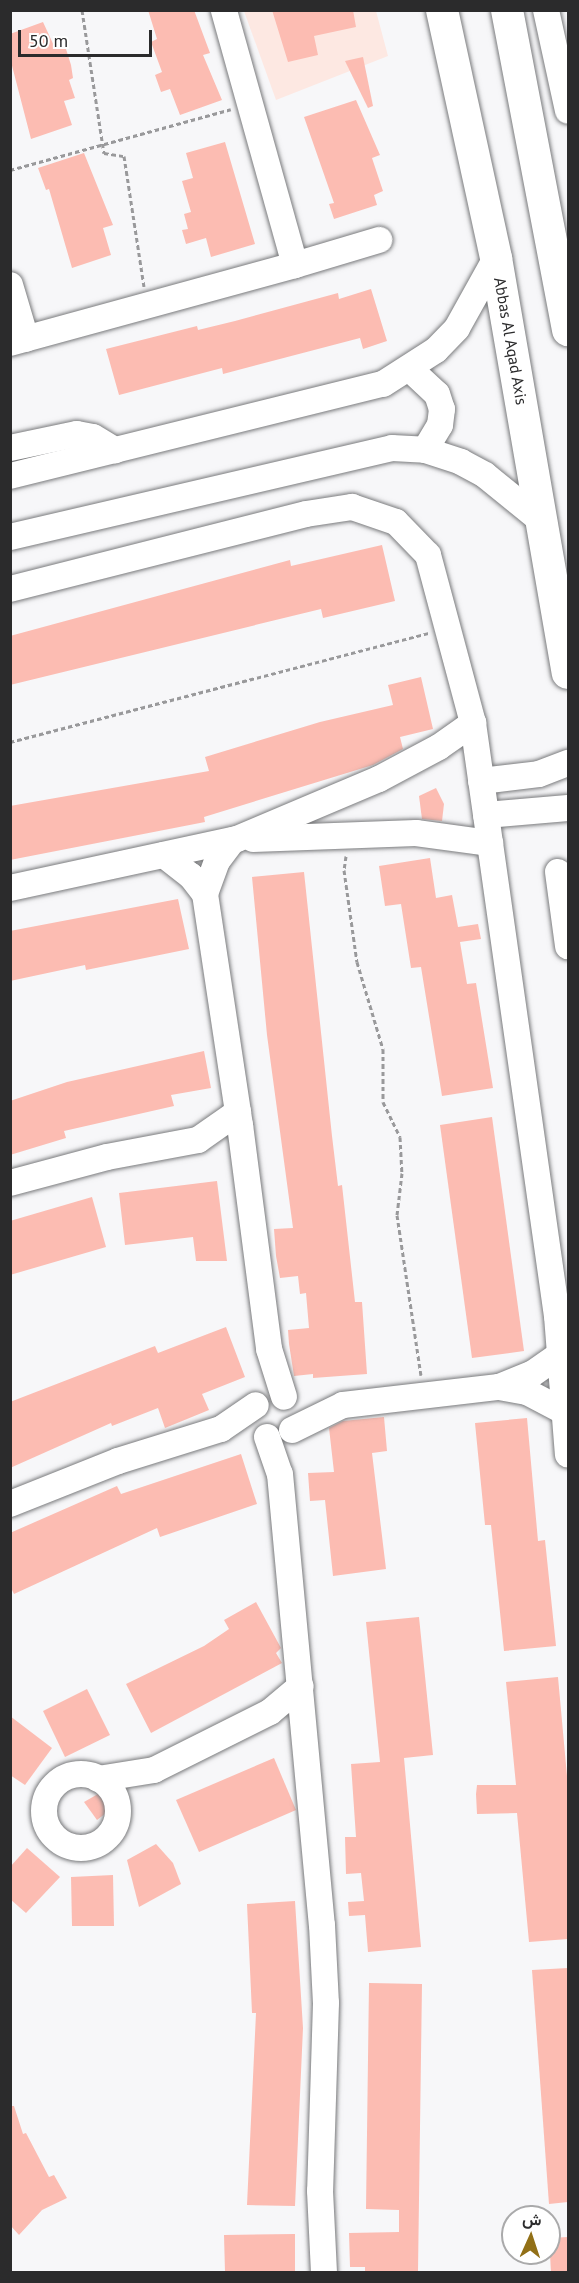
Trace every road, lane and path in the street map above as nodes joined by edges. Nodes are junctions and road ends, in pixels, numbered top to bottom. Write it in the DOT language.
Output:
graph roads {
  1 [pos="82,10"];
  2 [pos="224,10"];
  3 [pos="442,10"];
  4 [pos="507,10"];
  5 [pos="546,10"];
  6 [pos="250,103"];
  7 [pos="568,111"];
  8 [pos="102,145"];
  9 [pos="534,147"];
  10 [pos="10,170"];
  11 [pos="568,210"];
  12 [pos="379,240"];
  13 [pos="496,258"];
  14 [pos="295,265"];
  15 [pos="10,285"];
  16 [pos="147,308"];
  17 [pos="568,330"];
  18 [pos="18,341"];
  19 [pos="411,370"];
  20 [pos="10,448"];
  21 [pos="115,450"];
  22 [pos="425,450"];
  23 [pos="10,476"];
  24 [pos="544,523"];
  25 [pos="10,537"];
  26 [pos="10,589"];
  27 [pos="448,628"];
  28 [pos="568,674"];
  29 [pos="473,723"];
  30 [pos="10,742"];
  31 [pos="568,763"];
  32 [pos="481,781"];
  33 [pos="568,808"];
  34 [pos="486,815"];
  35 [pos="348,836"];
  36 [pos="235,840"];
  37 [pos="490,843"];
  38 [pos="164,855"];
  39 [pos="558,872"];
  40 [pos="10,888"];
  41 [pos="205,894"];
  42 [pos="568,946"];
  43 [pos="238,1112"];
  44 [pos="198,1140"];
  45 [pos="245,1160"];
  46 [pos="10,1183"];
  47 [pos="269,1349"];
  48 [pos="561,1354"];
  49 [pos="499,1387"];
  50 [pos="423,1393"];
  51 [pos="285,1398"];
  52 [pos="257,1403"];
  53 [pos="343,1405"];
  54 [pos="565,1412"];
  55 [pos="221,1429"];
  56 [pos="278,1434"];
  57 [pos="568,1455"];
  58 [pos="10,1504"];
  59 [pos="300,1686"];
  60 [pos="258,1718"];
  61 [pos="305,1736"];
  62 [pos="154,1770"];
  63 [pos="98,1779"];
  64 [pos="118,1813"];
  65 [pos="324,2272"];
  1 -- 8 [label="path"];
  2 -- 6 [label="street"];
  3 -- 13 [label="main road, Abbas Al Aqad Axis"];
  4 -- 9 [label="main road"];
  5 -- 7 [label="street"];
  6 -- 8 [label="path"];
  6 -- 14 [label="street"];
  8 -- 10 [label="path"];
  8 -- 16 [label="path"];
  9 -- 11 [label="main road"];
  9 -- 17 [label="main road"];
  12 -- 14 [label="street"];
  13 -- 19 [label="street"];
  13 -- 24 [label="main road, Abbas Al Aqad Axis"];
  14 -- 16 [label="street"];
  15 -- 18 [label="street"];
  16 -- 18 [label="street"];
  19 -- 21 [label="street"];
  19 -- 22 [label="street"];
  20 -- 21 [label="street"];
  21 -- 23 [label="street"];
  22 -- 24 [label="street"];
  22 -- 25 [label="street"];
  24 -- 28 [label="main road, Abbas Al Aqad Axis"];
  26 -- 27 [label="street"];
  27 -- 29 [label="street"];
  27 -- 30 [label="path"];
  29 -- 32 [label="street"];
  29 -- 36 [label="street"];
  31 -- 32 [label="street"];
  32 -- 34 [label="street"];
  33 -- 34 [label="street"];
  34 -- 37 [label="street"];
  35 -- 36 [label="street"];
  35 -- 37 [label="street"];
  35 -- 50 [label="path"];
  36 -- 38 [label="street"];
  36 -- 41 [label="street"];
  37 -- 48 [label="street"];
  38 -- 40 [label="street"];
  38 -- 41 [label="street"];
  39 -- 42 [label="street"];
  41 -- 43 [label="street"];
  43 -- 44 [label="street"];
  43 -- 45 [label="street"];
  44 -- 45 [label="street"];
  44 -- 46 [label="street"];
  45 -- 47 [label="street"];
  47 -- 51 [label="street"];
  47 -- 52 [label="street"];
  48 -- 49 [label="street"];
  48 -- 54 [label="street"];
  49 -- 50 [label="street"];
  49 -- 54 [label="street"];
  50 -- 53 [label="street"];
  51 -- 52 [label="street"];
  51 -- 53 [label="street"];
  51 -- 56 [label="street"];
  52 -- 55 [label="street"];
  52 -- 56 [label="street"];
  53 -- 56 [label="street"];
  54 -- 57 [label="street"];
  55 -- 56 [label="street"];
  55 -- 58 [label="street"];
  56 -- 59 [label="street"];
  59 -- 60 [label="street"];
  59 -- 61 [label="street"];
  60 -- 61 [label="street"];
  60 -- 62 [label="street"];
  61 -- 65 [label="street"];
  62 -- 63 [label="street"];
  62 -- 64 [label="street"];
  63 -- 64 [label="street"];
  63 -- 64 [label="street"];
}
